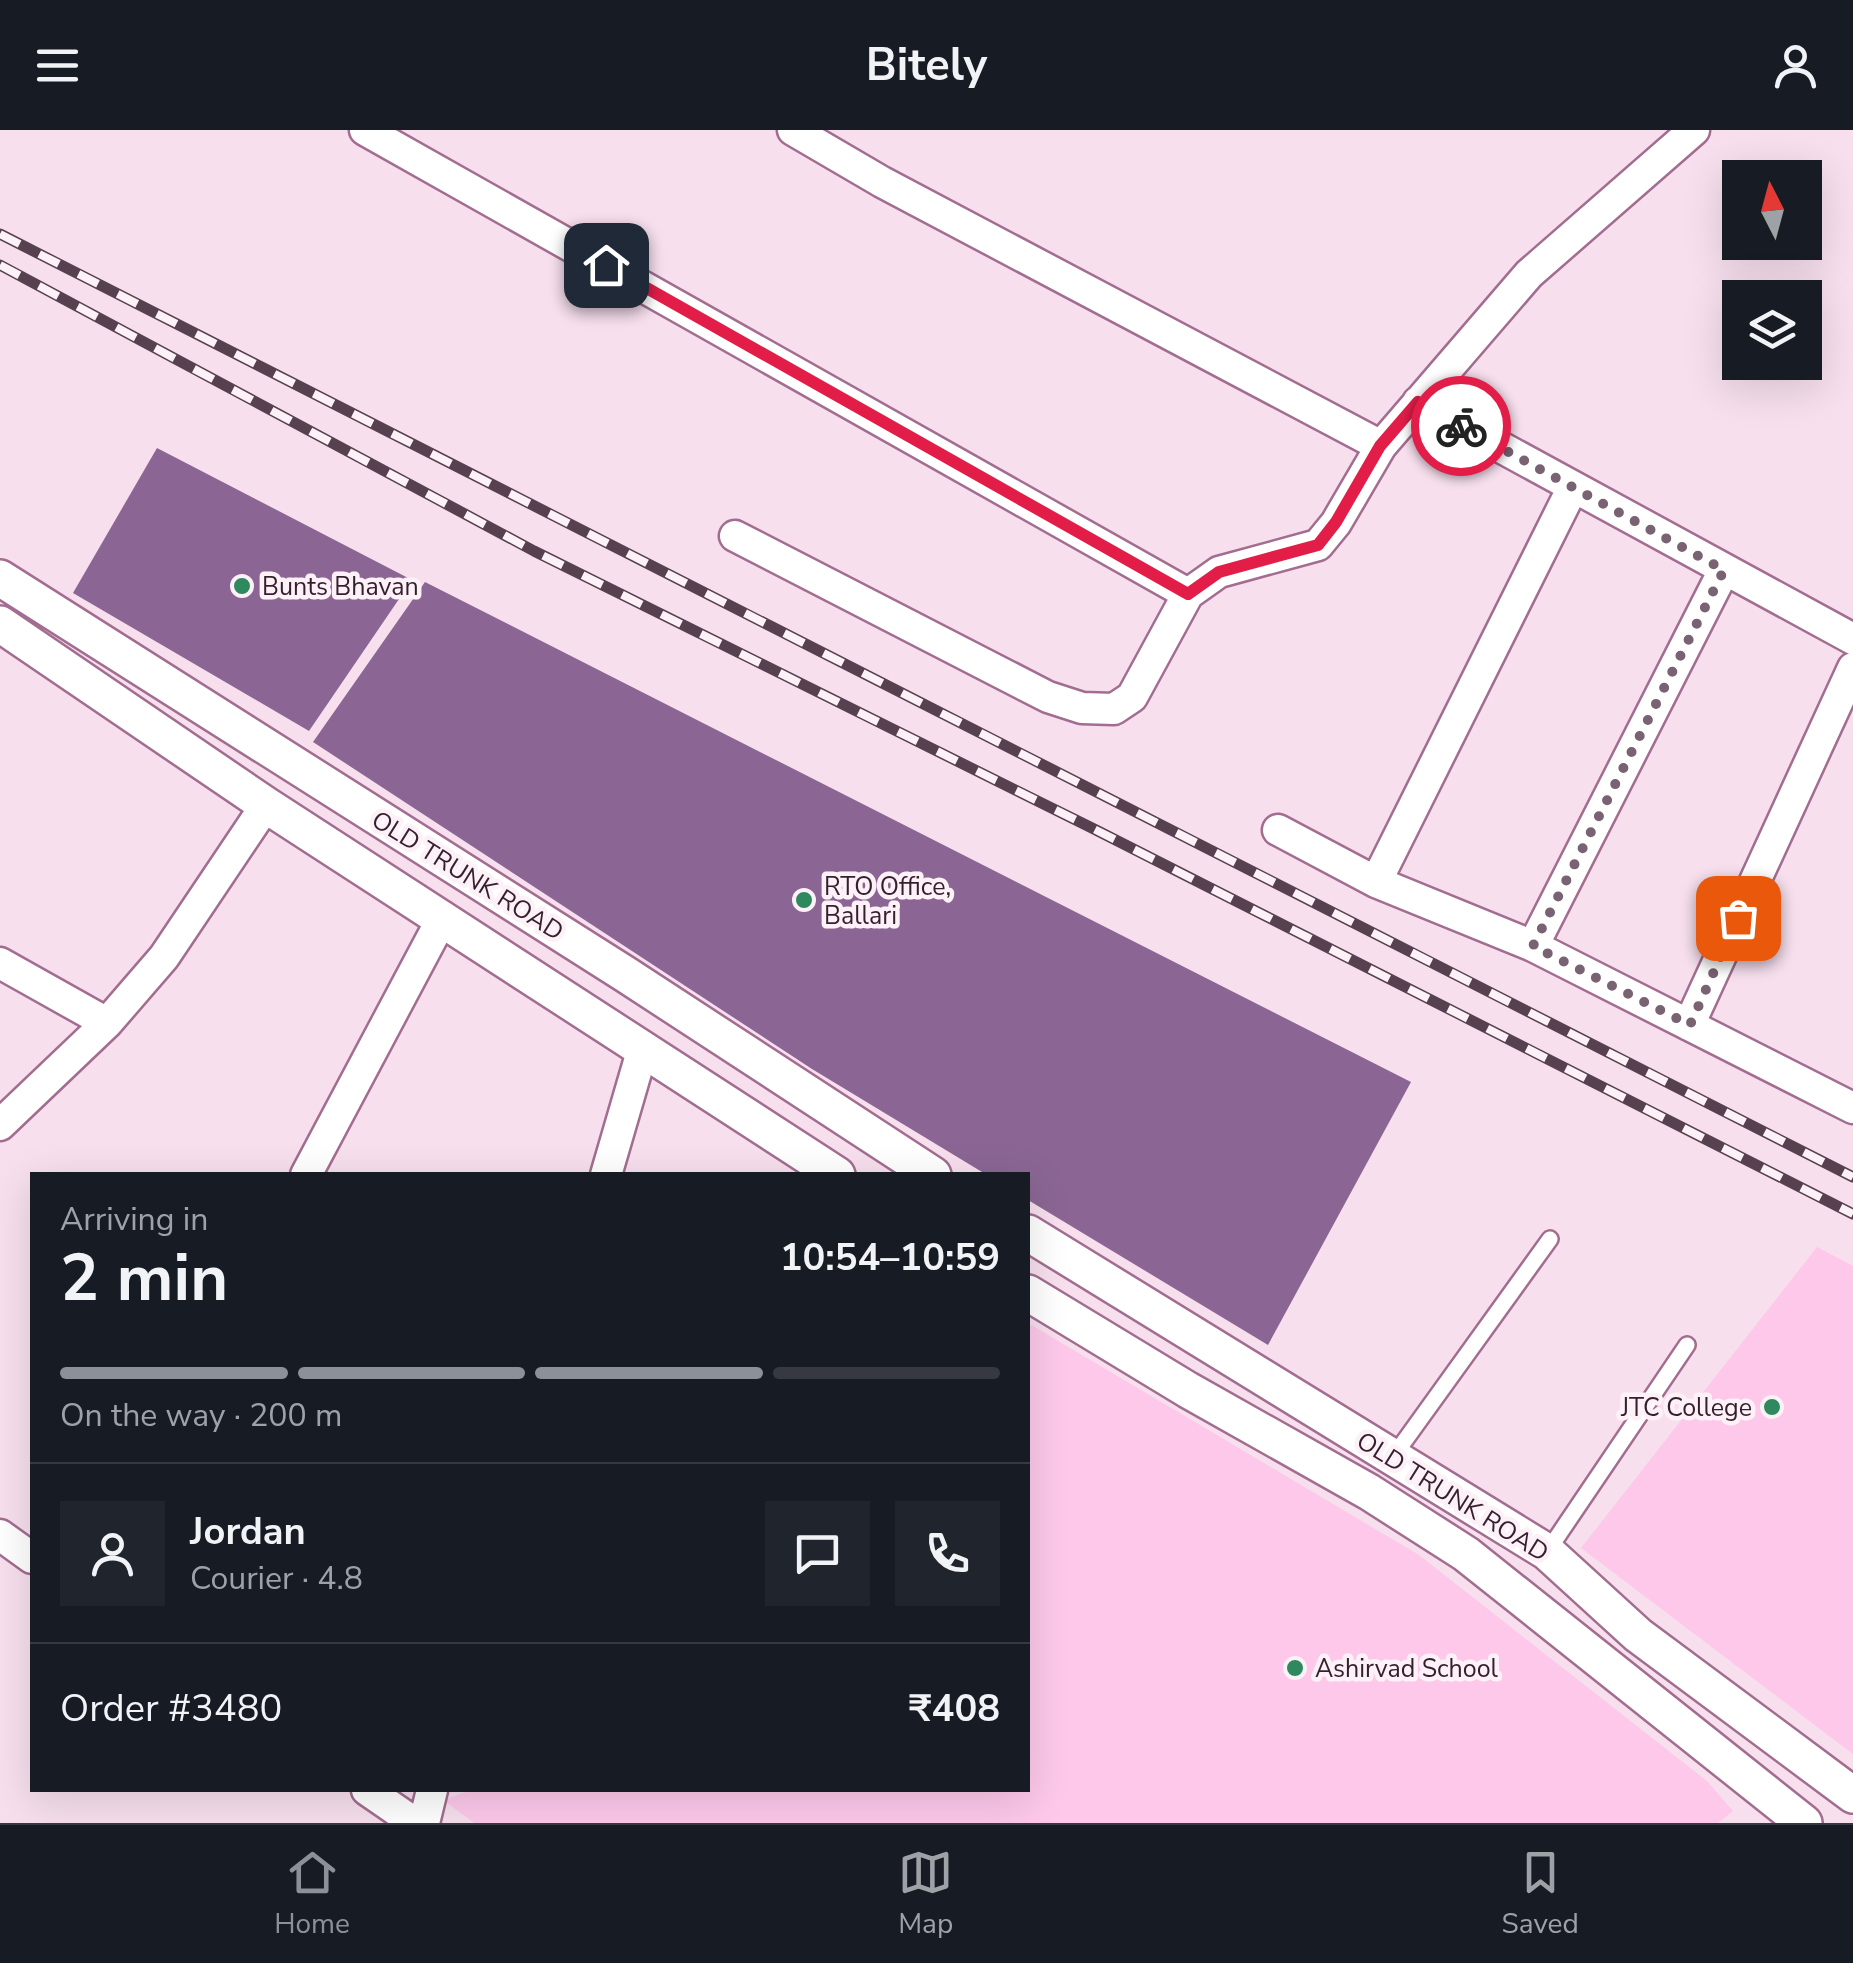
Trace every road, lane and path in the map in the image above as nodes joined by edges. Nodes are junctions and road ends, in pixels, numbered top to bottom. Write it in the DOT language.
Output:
graph roads {
  1 [pos="365,130"];
  2 [pos="792,130"];
  3 [pos="1694,130"];
  4 [pos="1418,402"];
  5 [pos="1380,446"];
  6 [pos="1573,487"];
  7 [pos="734,536"];
  8 [pos="1724,570"];
  9 [pos="0,578"];
  10 [pos="1188,594"];
  11 [pos="0,624"];
  12 [pos="1853,639"];
  13 [pos="1853,668"];
  14 [pos="266,805"];
  15 [pos="1278,830"];
  16 [pos="1376,882"];
  17 [pos="442,916"];
  18 [pos="1533,946"];
  19 [pos="0,964"];
  20 [pos="107,1023"];
  21 [pos="1690,1025"];
  22 [pos="643,1048"];
  23 [pos="1851,1103"];
  24 [pos="0,1125"];
  25 [pos="311,1172"];
  26 [pos="607,1172"];
  27 [pos="832,1172"];
  28 [pos="928,1172"];
  29 [pos="1030,1234"];
  30 [pos="1550,1238"];
  31 [pos="1030,1294"];
  32 [pos="1687,1345"];
  33 [pos="1394,1457"];
  34 [pos="0,1535"];
  35 [pos="1548,1552"];
  36 [pos="30,1557"];
  37 [pos="370,1792"];
  38 [pos="432,1792"];
  39 [pos="1853,1795"];
  40 [pos="415,1823"];
  41 [pos="424,1823"];
  42 [pos="1804,1823"];
  1 -- 10 [label="street"];
  2 -- 5 [label="street"];
  3 -- 4 [label="street"];
  4 -- 5 [label="street"];
  4 -- 6 [label="street"];
  5 -- 10 [label="street"];
  6 -- 8 [label="street"];
  6 -- 16 [label="street"];
  7 -- 10 [label="street"];
  8 -- 12 [label="street"];
  8 -- 18 [label="street"];
  9 -- 28 [label="street, OLD TRUNK ROAD"];
  11 -- 14 [label="street, OLD TRUNK ROAD"];
  13 -- 21 [label="street"];
  14 -- 17 [label="street, OLD TRUNK ROAD"];
  14 -- 20 [label="street"];
  15 -- 16 [label="street"];
  16 -- 18 [label="street"];
  17 -- 22 [label="street, OLD TRUNK ROAD"];
  17 -- 25 [label="street"];
  18 -- 21 [label="street"];
  19 -- 20 [label="street"];
  20 -- 24 [label="street"];
  21 -- 23 [label="street"];
  22 -- 26 [label="street"];
  22 -- 27 [label="street, OLD TRUNK ROAD"];
  29 -- 33 [label="street, OLD TRUNK ROAD"];
  30 -- 33 [label="lane"];
  31 -- 42 [label="street, OLD TRUNK ROAD"];
  32 -- 35 [label="lane"];
  33 -- 35 [label="street, OLD TRUNK ROAD"];
  34 -- 36 [label="street"];
  35 -- 39 [label="street, OLD TRUNK ROAD"];
  37 -- 40 [label="street"];
  38 -- 41 [label="street"];
}
